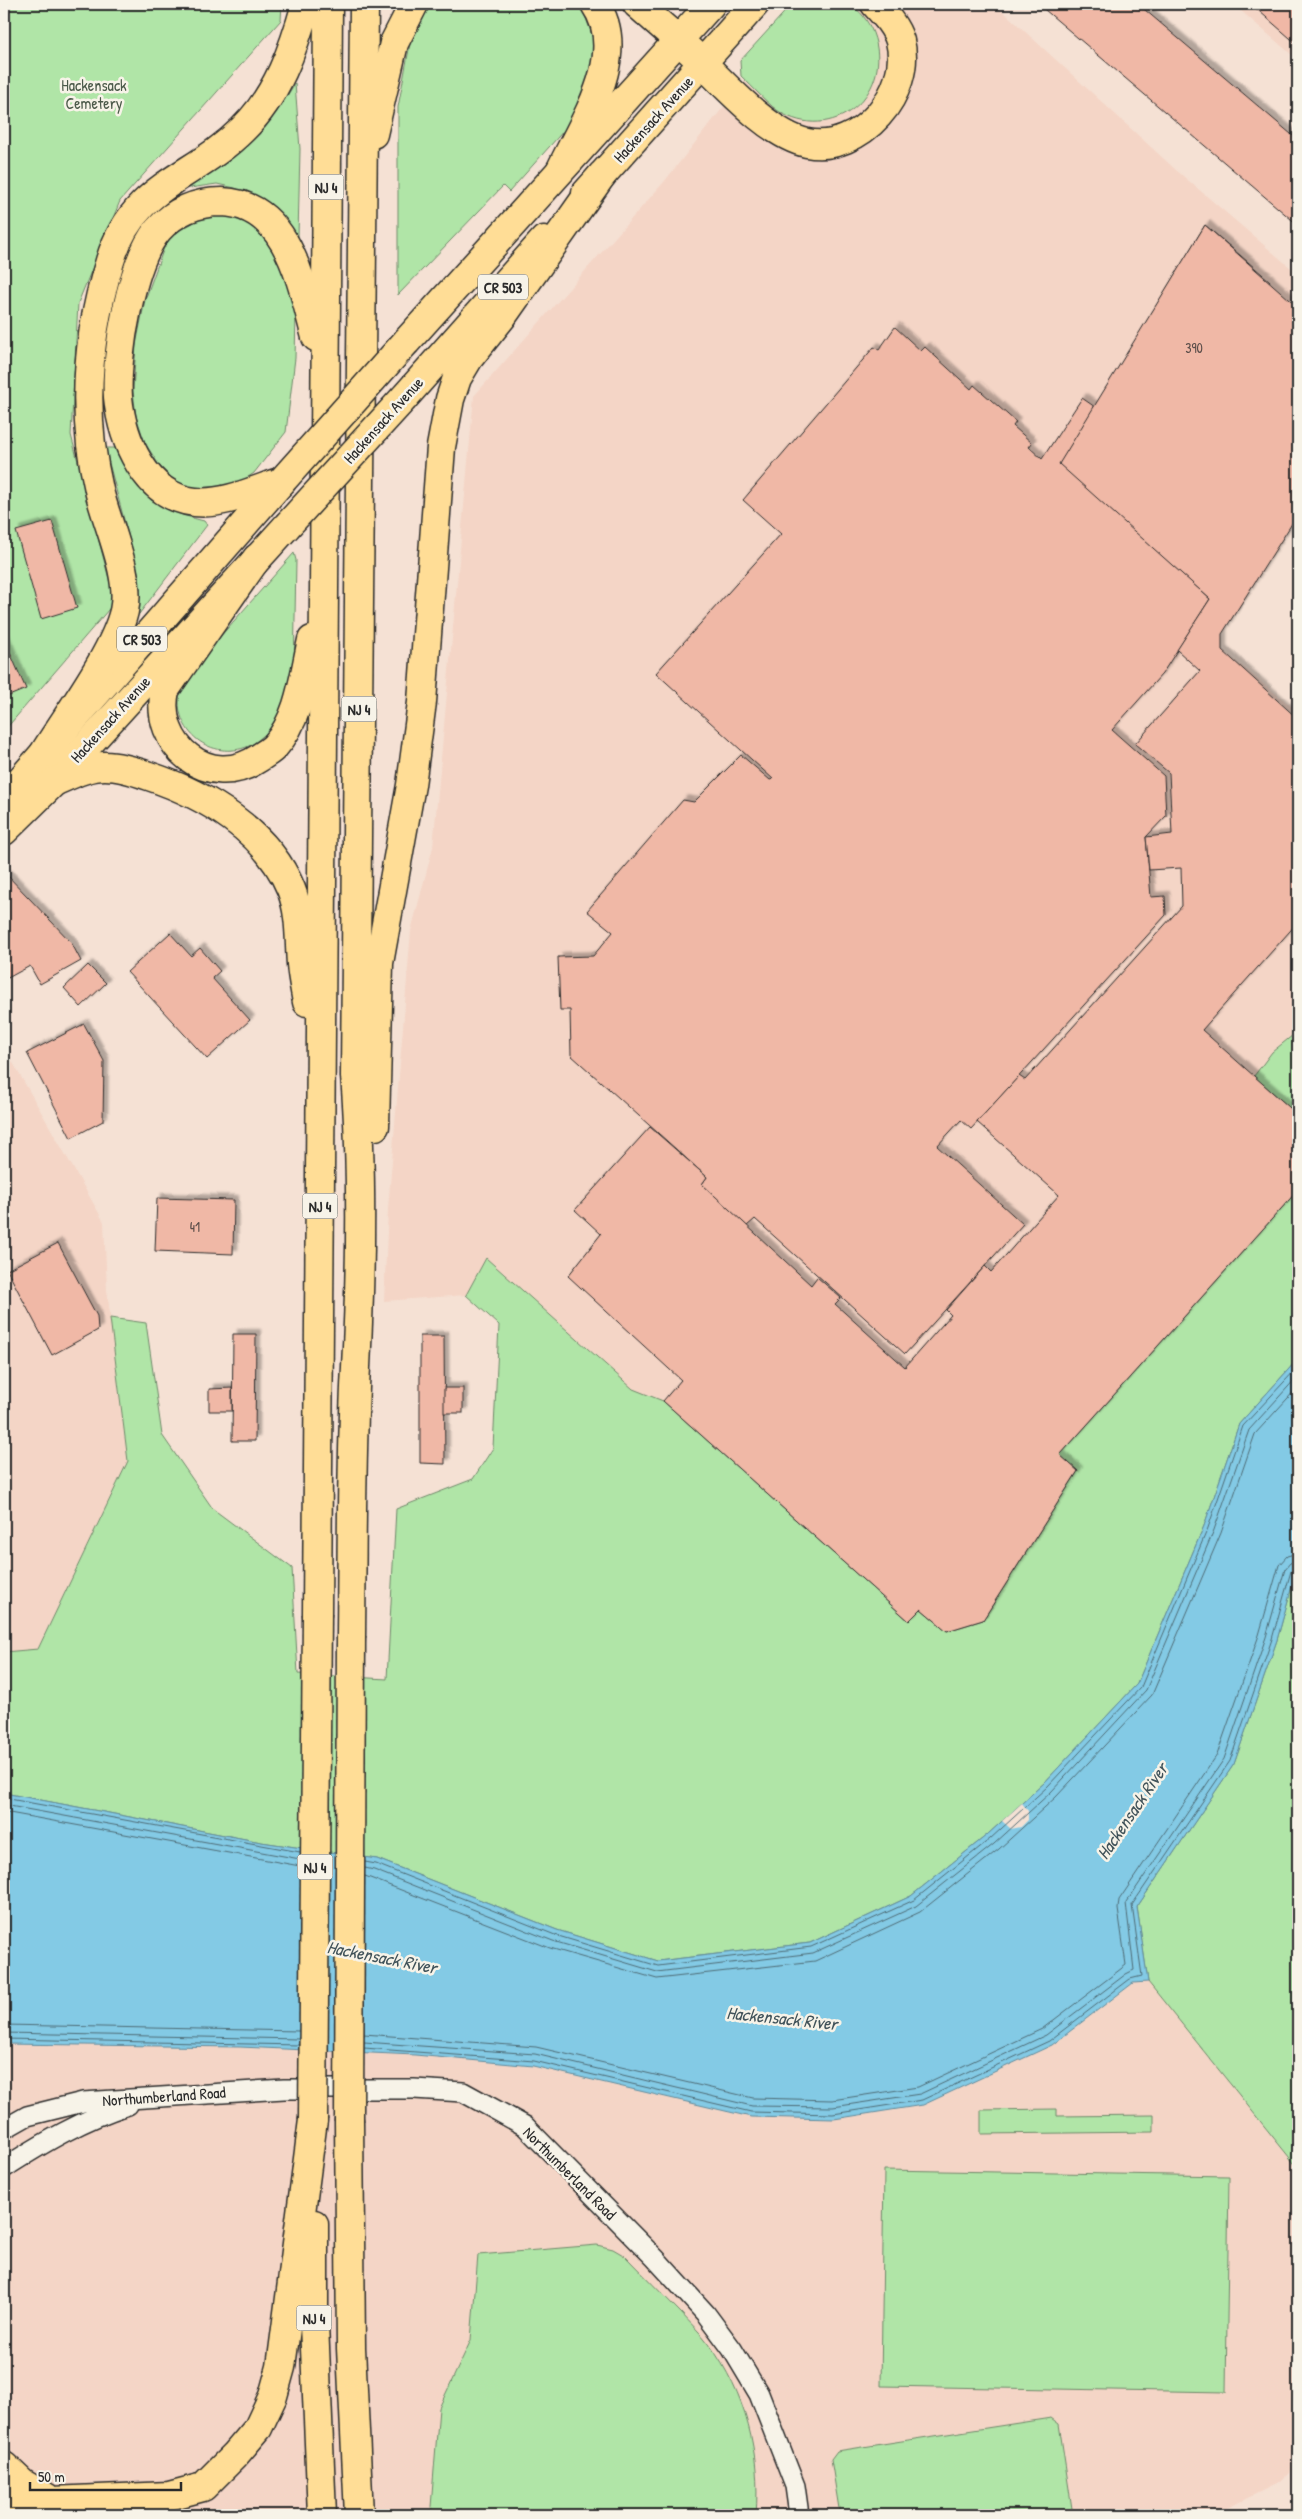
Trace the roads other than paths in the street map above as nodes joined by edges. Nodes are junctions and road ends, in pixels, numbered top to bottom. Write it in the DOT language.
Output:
graph roads {
  1 [pos="306,4"];
  2 [pos="328,4"];
  3 [pos="364,4"];
  4 [pos="414,4"];
  5 [pos="595,4"];
  6 [pos="637,4"];
  7 [pos="875,4"];
  8 [pos="707,5"];
  9 [pos="756,5"];
  10 [pos="678,40"];
  11 [pos="703,63"];
  12 [pos="561,169"];
  13 [pos="363,174"];
  14 [pos="602,175"];
  15 [pos="324,370"];
  16 [pos="282,481"];
  17 [pos="257,558"];
  18 [pos="322,592"];
  19 [pos="44,752"];
  20 [pos="54,782"];
  21 [pos="4,799"];
  22 [pos="4,831"];
  23 [pos="320,1073"];
  24 [pos="361,1149"];
  25 [pos="158,2096"];
  26 [pos="313,2120"];
  27 [pos="4,2129"];
  28 [pos="4,2168"];
  29 [pos="4,2466"];
  30 [pos="51,2500"];
  31 [pos="4,2503"];
  32 [pos="322,2515"];
  33 [pos="359,2515"];
  34 [pos="799,2515"];
  1 -- 19 [label="main road"];
  2 -- 15 [label="main road, NJ 4"];
  3 -- 13 [label="main road, NJ 4"];
  4 -- 13 [label="main road"];
  5 -- 12 [label="main road"];
  6 -- 10 [label="main road"];
  7 -- 11 [label="main road"];
  8 -- 9 [label="main road"];
  8 -- 10 [label="main road, Hackensack Avenue / CR 503"];
  9 -- 11 [label="main road, Hackensack Avenue / CR 503"];
  10 -- 11 [label="main road"];
  10 -- 12 [label="main road, Hackensack Avenue / CR 503"];
  11 -- 14 [label="main road, Hackensack Avenue / CR 503"];
  12 -- 16 [label="main road, Hackensack Avenue / CR 503, bridge"];
  13 -- 24 [label="main road, NJ 4"];
  14 -- 17 [label="main road, Hackensack Avenue / CR 503, bridge"];
  14 -- 24 [label="main road"];
  15 -- 16 [label="main road"];
  15 -- 18 [label="main road, NJ 4"];
  16 -- 19 [label="main road, Hackensack Avenue / CR 503"];
  17 -- 18 [label="main road"];
  17 -- 20 [label="main road, Hackensack Avenue / CR 503"];
  18 -- 23 [label="main road, NJ 4"];
  19 -- 21 [label="main road, Hackensack Avenue / CR 503"];
  20 -- 22 [label="main road, Hackensack Avenue / CR 503"];
  20 -- 23 [label="main road"];
  23 -- 26 [label="main road, NJ 4, bridge"];
  24 -- 33 [label="main road, NJ 4, bridge"];
  25 -- 27 [label="street, Northumberland Road"];
  25 -- 28 [label="street"];
  25 -- 34 [label="street, Northumberland Road"];
  26 -- 30 [label="main road"];
  26 -- 32 [label="main road, NJ 4"];
  29 -- 30 [label="main road"];
  30 -- 31 [label="main road"];
}
